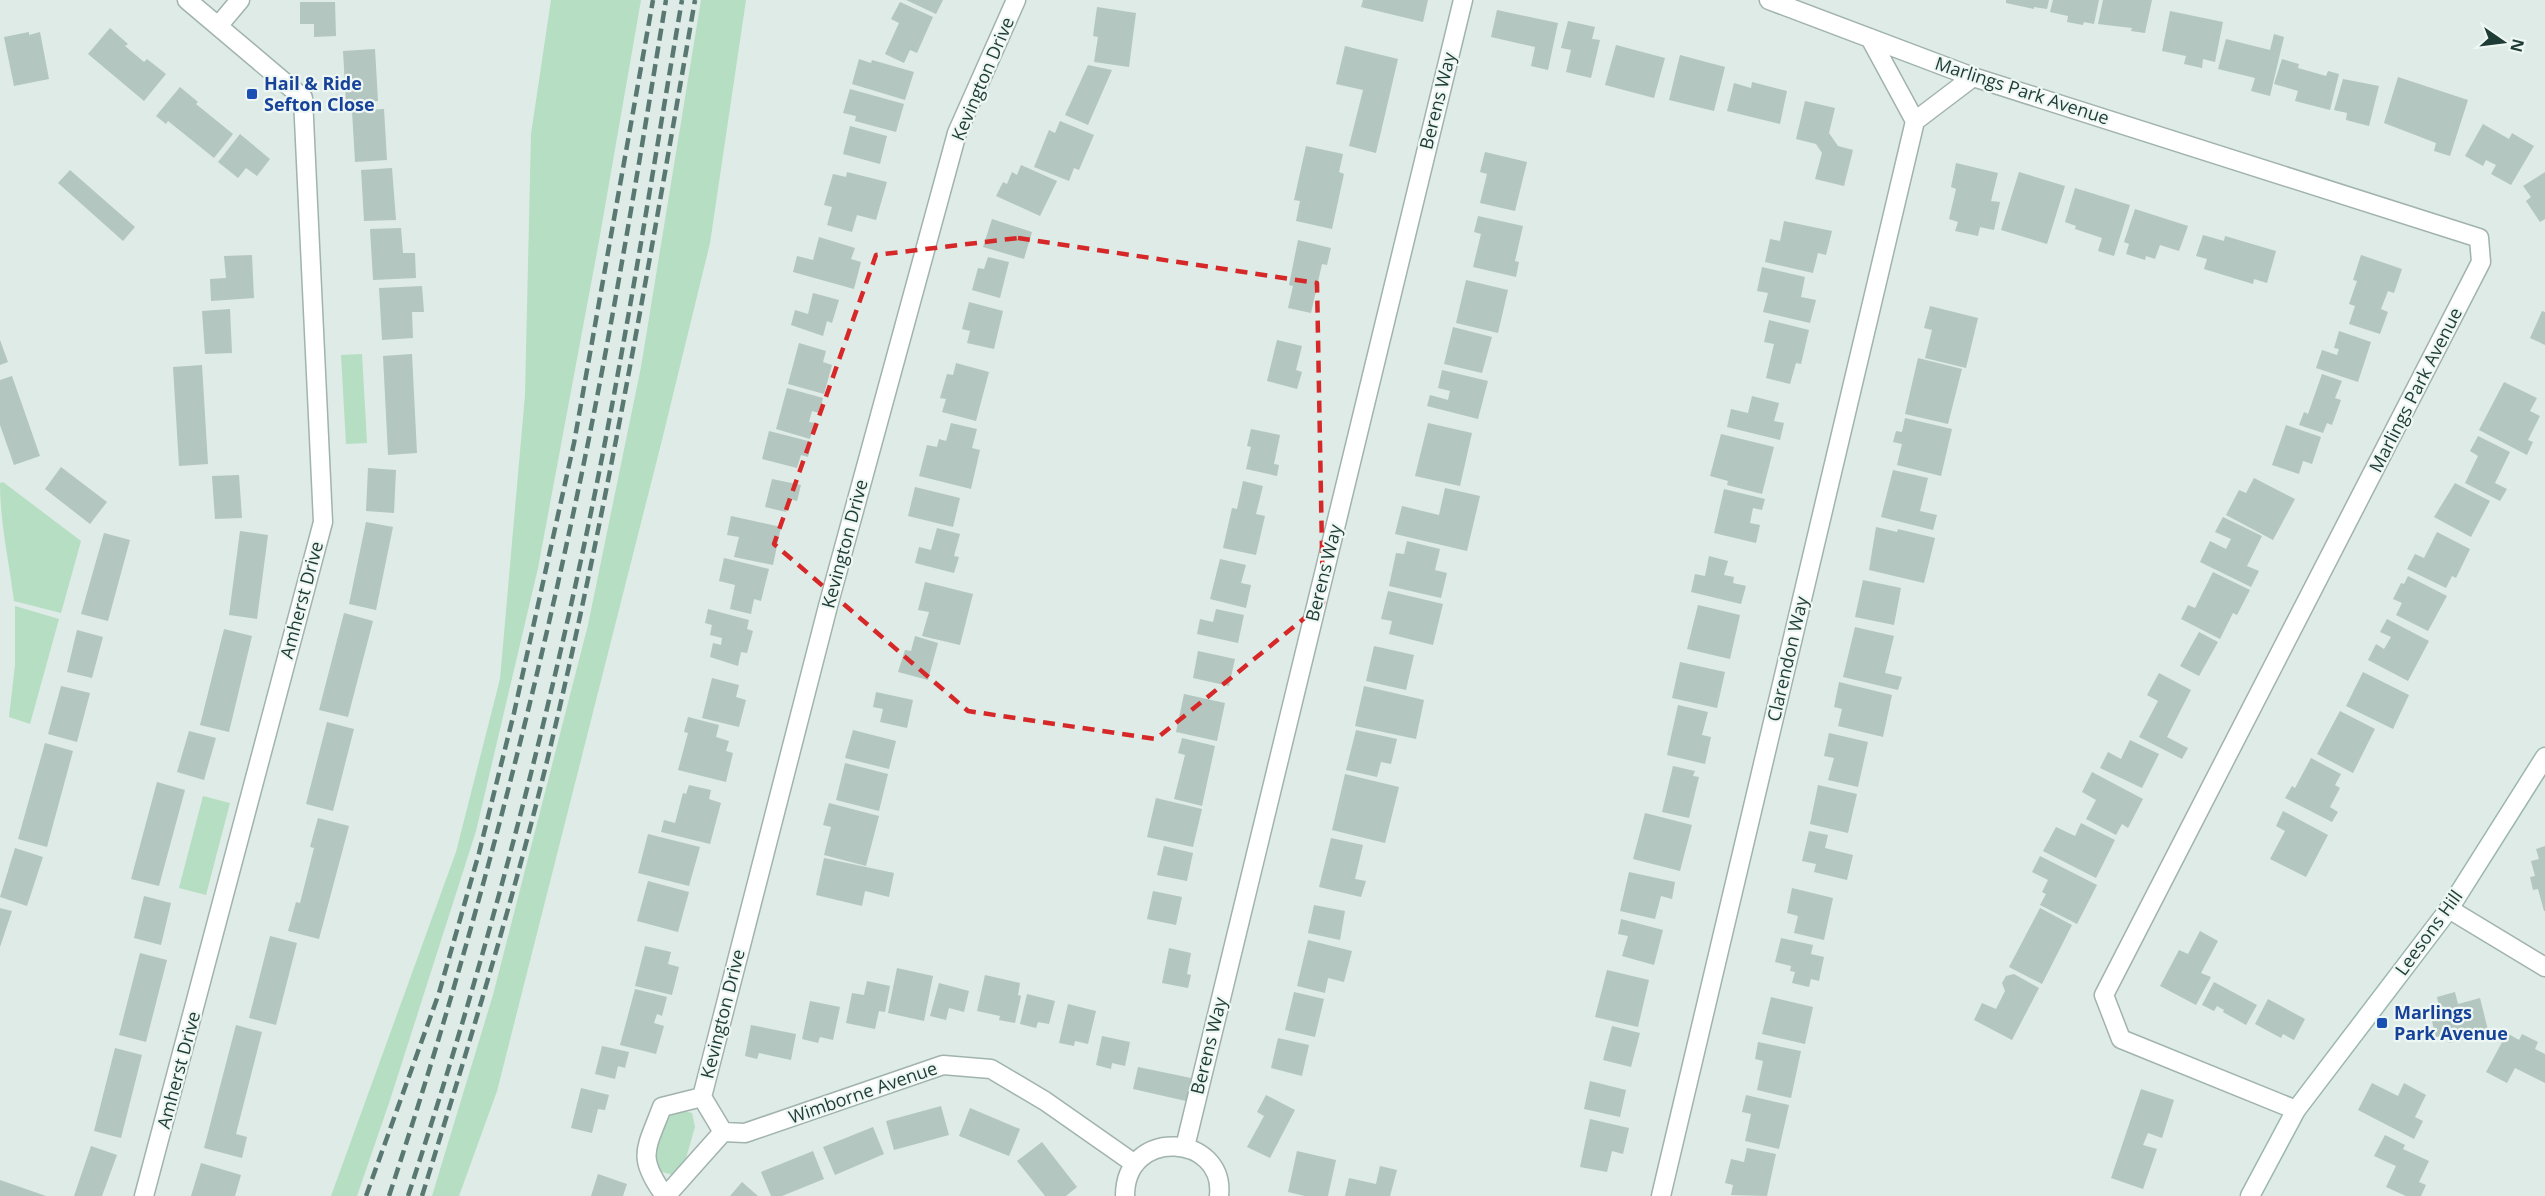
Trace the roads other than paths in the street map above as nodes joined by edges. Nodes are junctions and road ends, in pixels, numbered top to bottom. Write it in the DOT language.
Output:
graph roads {
  1 [pos="187,0"];
  2 [pos="240,0"];
  3 [pos="1016,0"];
  4 [pos="1463,0"];
  5 [pos="1769,0"];
  6 [pos="219,26"];
  7 [pos="1870,38"];
  8 [pos="1973,77"];
  9 [pos="1915,121"];
  10 [pos="2545,757"];
  11 [pos="2449,909"];
  12 [pos="2545,967"];
  13 [pos="702,1097"];
  14 [pos="2296,1110"];
  15 [pos="723,1132"];
  16 [pos="1185,1147"];
  17 [pos="1135,1164"];
  18 [pos="144,1196"];
  19 [pos="665,1196"];
  20 [pos="1125,1196"];
  21 [pos="1219,1196"];
  22 [pos="1661,1196"];
  23 [pos="2250,1196"];
  1 -- 6 [label="street, Amherst Drive"];
  2 -- 6 [label="street"];
  3 -- 13 [label="street, Kevington Drive"];
  4 -- 16 [label="street, Berens Way"];
  5 -- 7 [label="street, Marlings Park Avenue"];
  6 -- 18 [label="street, Amherst Drive"];
  7 -- 8 [label="street, Marlings Park Avenue"];
  7 -- 9 [label="street"];
  8 -- 9 [label="street"];
  8 -- 14 [label="street, Marlings Park Avenue"];
  9 -- 22 [label="street, Clarendon Way"];
  10 -- 11 [label="street, Leesons Hill"];
  11 -- 12 [label="street"];
  11 -- 14 [label="street, Leesons Hill"];
  13 -- 15 [label="street, Kevington Drive"];
  13 -- 19 [label="street, Kevington Drive"];
  14 -- 23 [label="street, Leesons Hill"];
  15 -- 17 [label="street, Wimborne Avenue"];
  15 -- 19 [label="street"];
  16 -- 17 [label="street"];
  16 -- 21 [label="street"];
  17 -- 20 [label="street"];
}
